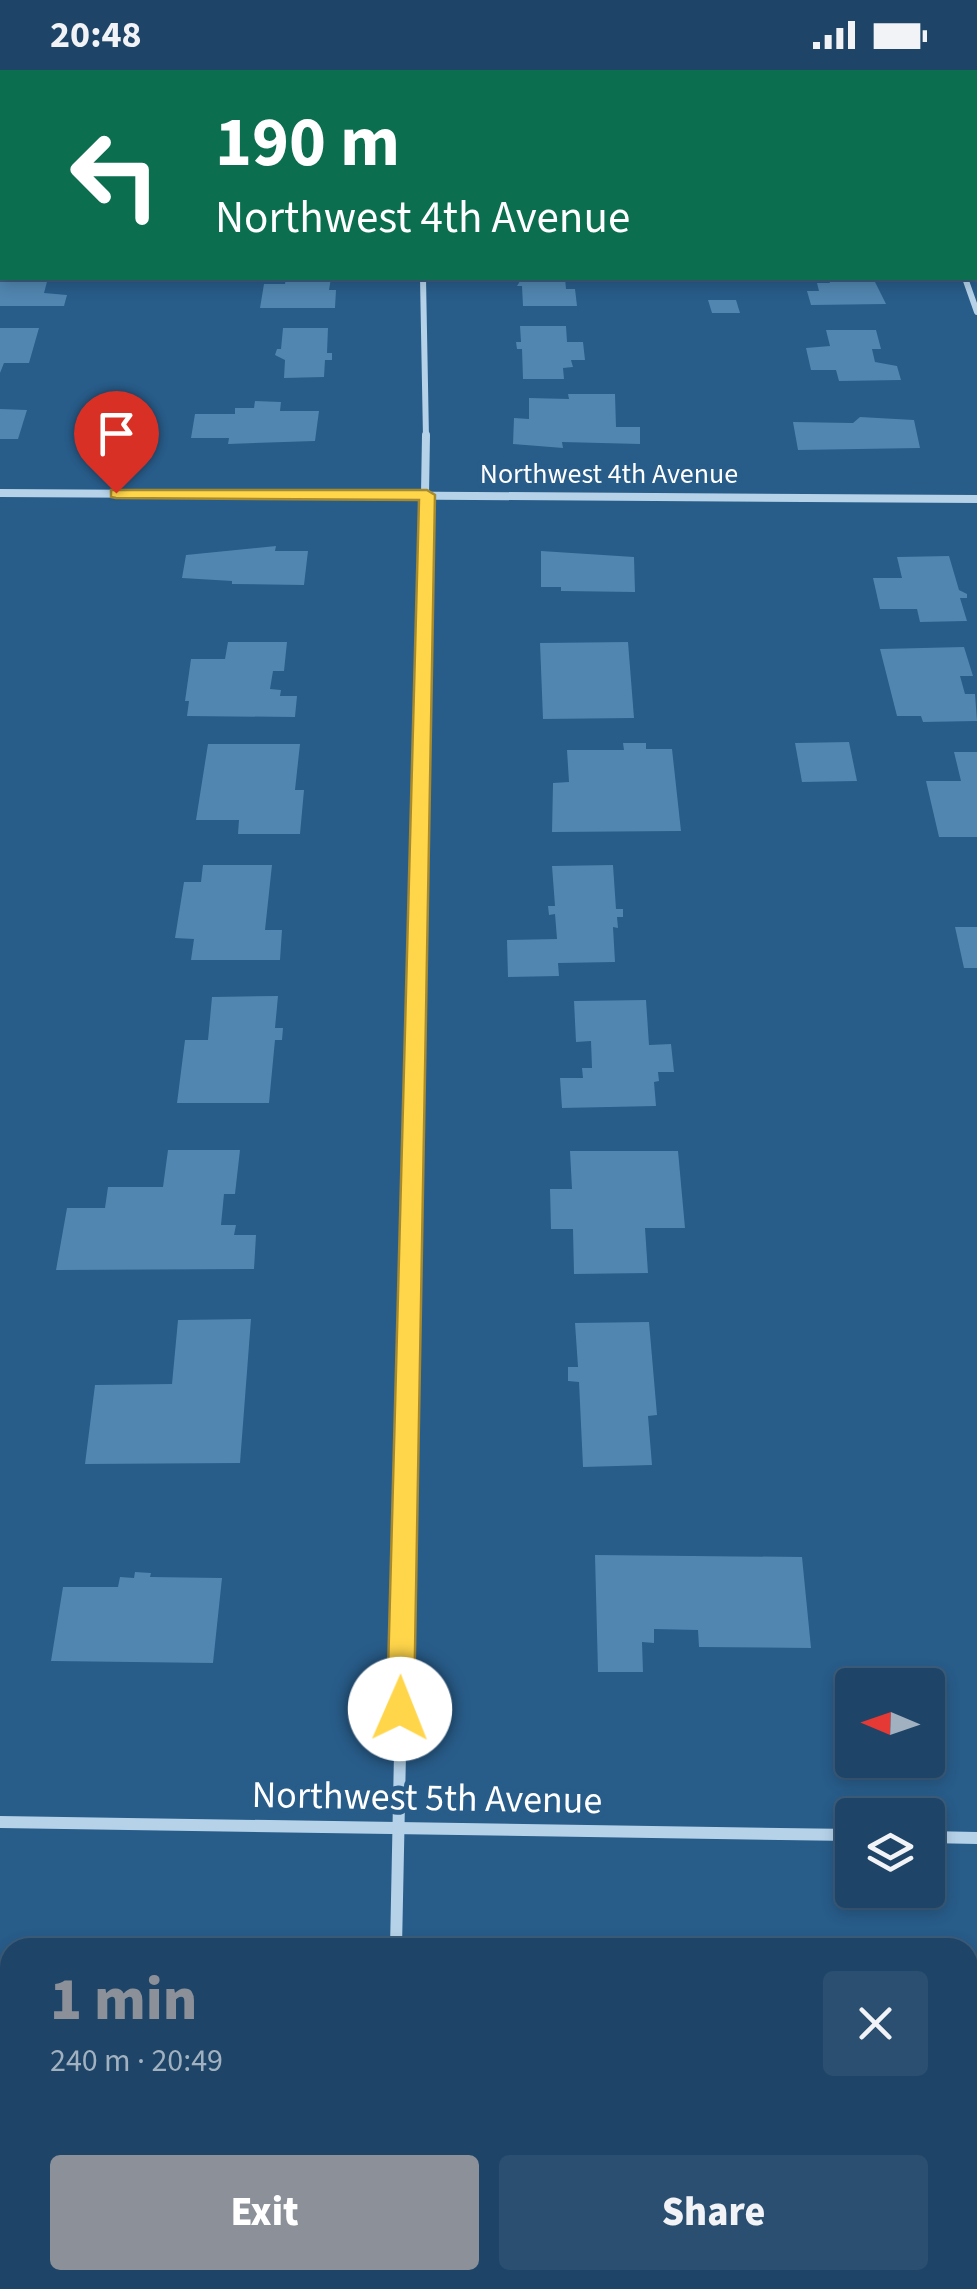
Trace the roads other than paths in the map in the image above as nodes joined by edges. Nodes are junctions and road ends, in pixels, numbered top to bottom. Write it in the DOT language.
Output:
graph roads {
  1 [pos="423,280"];
  2 [pos="966,280"];
  3 [pos="977,312"];
  4 [pos="0,493"];
  5 [pos="427,495"];
  6 [pos="977,499"];
  7 [pos="0,1822"];
  8 [pos="398,1827"];
  9 [pos="835,1836"];
  10 [pos="945,1837"];
  11 [pos="977,1838"];
  12 [pos="396,1938"];
  1 -- 5 [label="street"];
  2 -- 3 [label="street"];
  4 -- 5 [label="street, Northwest 4th Avenue"];
  5 -- 6 [label="street, Northwest 4th Avenue"];
  5 -- 8 [label="street"];
  7 -- 8 [label="street, Northwest 5th Avenue"];
  8 -- 9 [label="street, Northwest 5th Avenue"];
  8 -- 12 [label="street"];
  10 -- 11 [label="street"];
}
